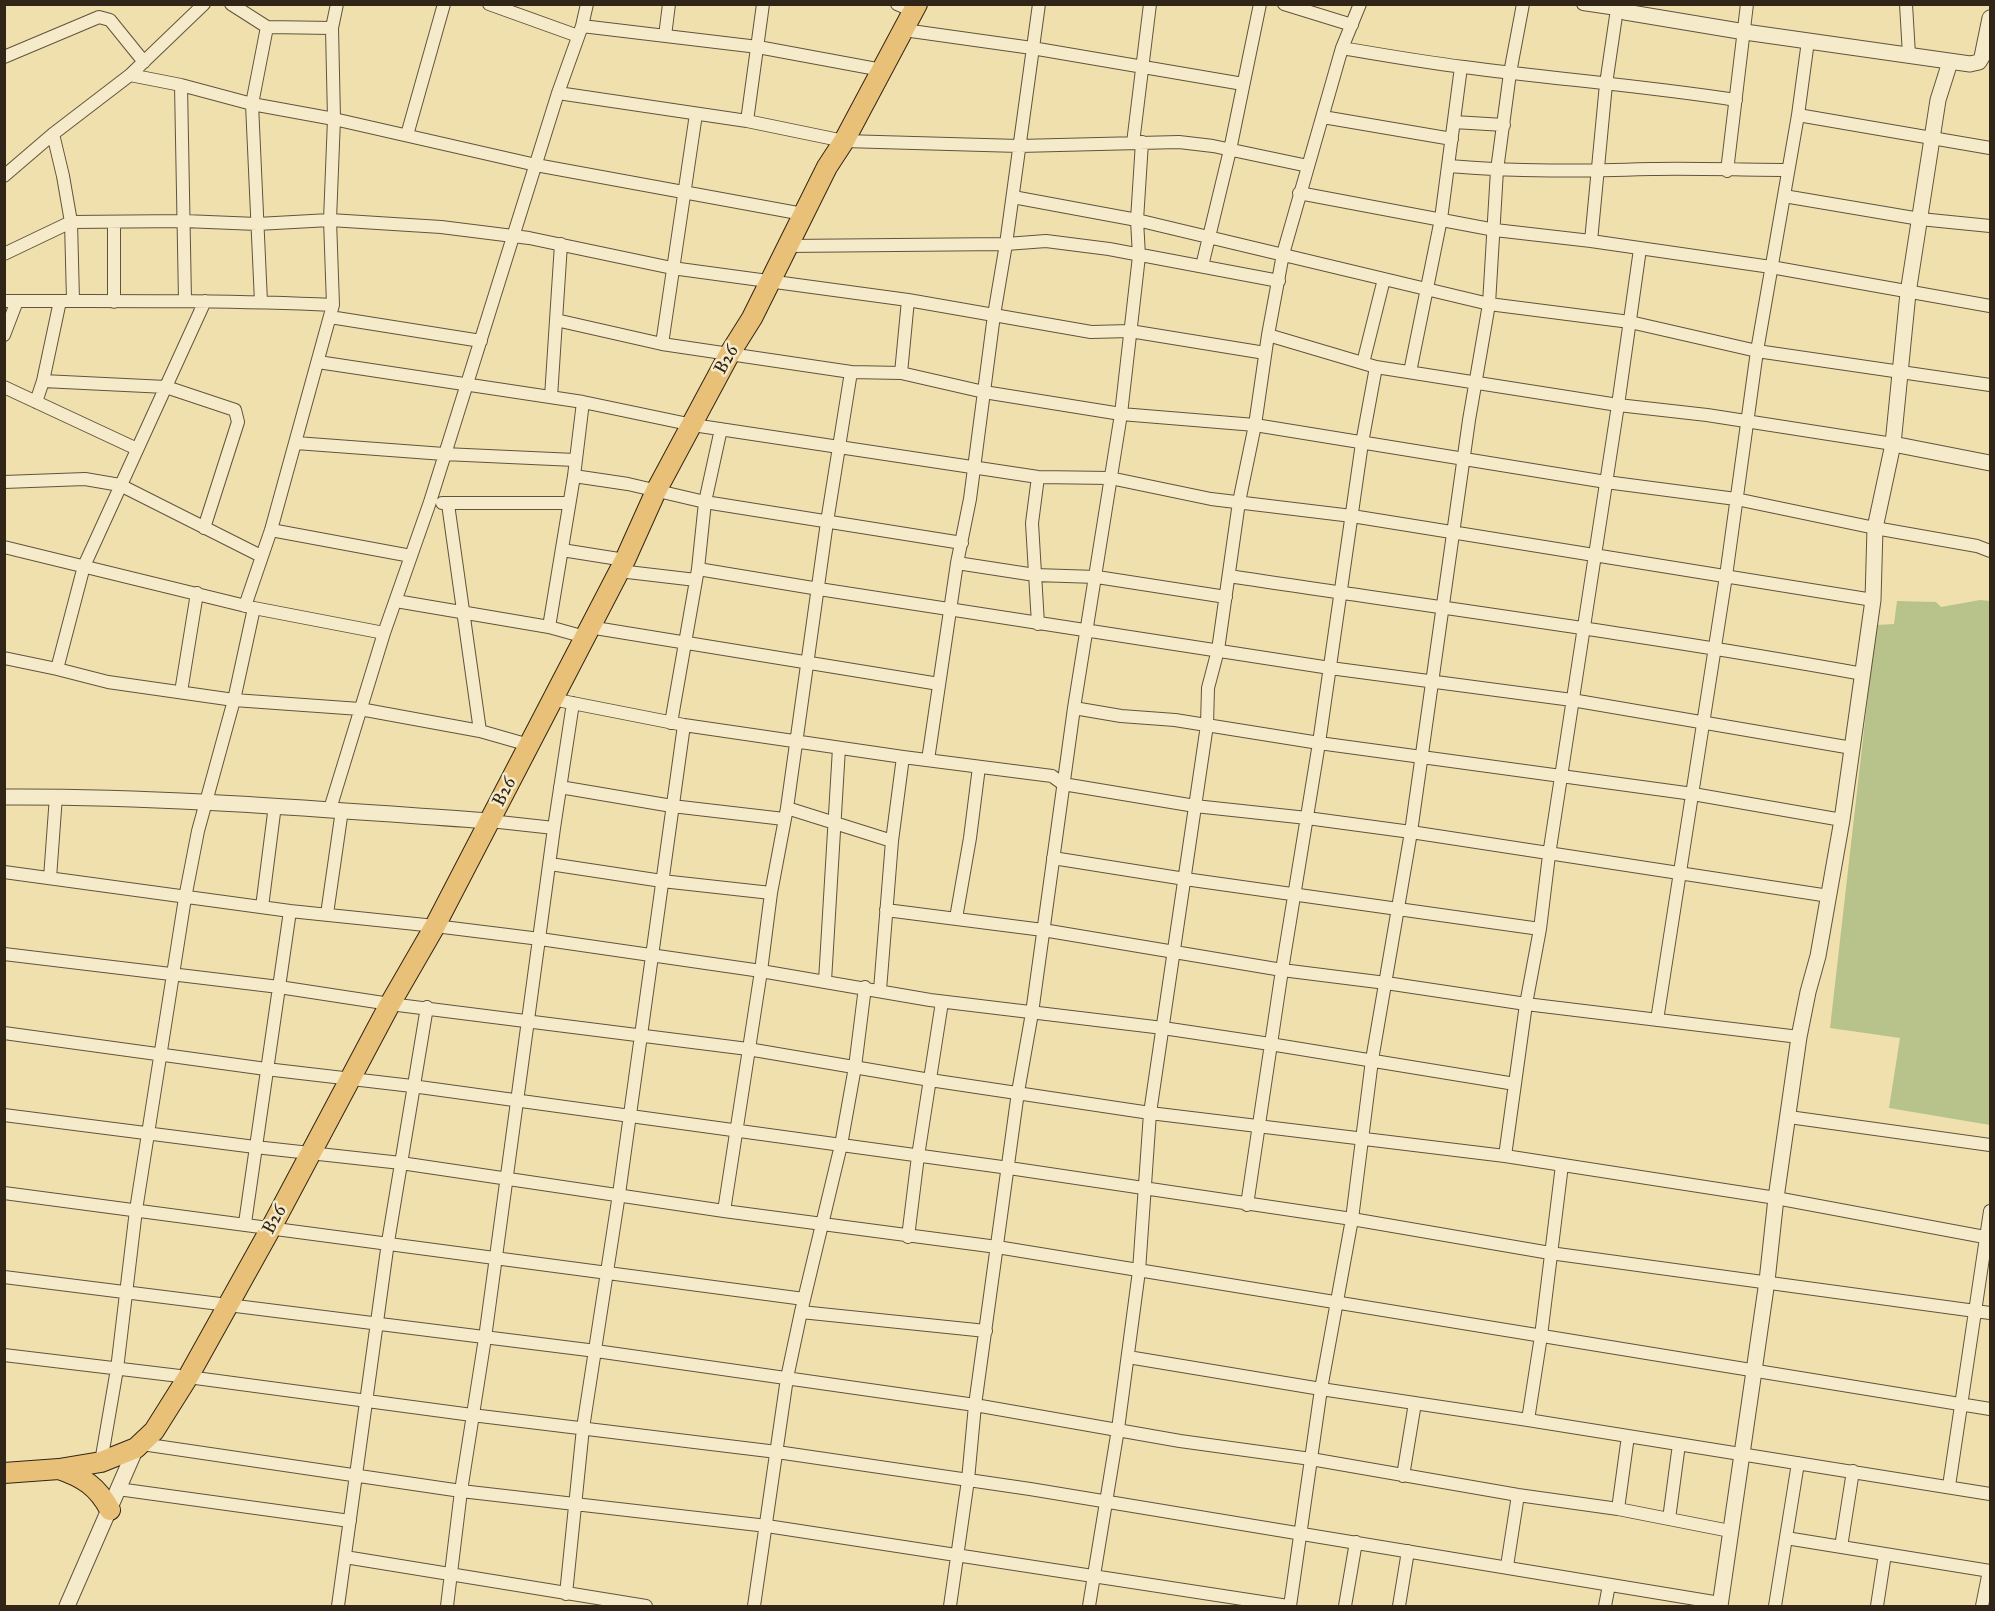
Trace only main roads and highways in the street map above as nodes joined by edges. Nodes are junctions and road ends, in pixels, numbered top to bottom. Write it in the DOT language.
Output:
graph roads {
  1 [pos="909,7"];
  2 [pos="59,1468"];
  3 [pos="4,1473"];
  4 [pos="110,1510"];
  1 -- 2 [label="highway, B26"];
  2 -- 3 [label="highway, B26"];
  2 -- 4 [label="highway"];
}
